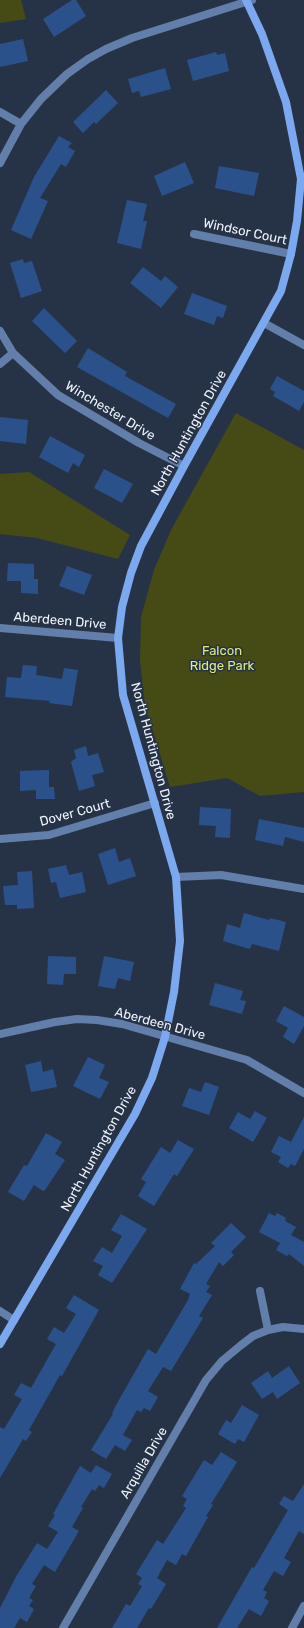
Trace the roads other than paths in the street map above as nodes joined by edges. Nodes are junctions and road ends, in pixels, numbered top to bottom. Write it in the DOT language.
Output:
graph roads {
  1 [pos="248,1"];
  2 [pos="0,112"];
  3 [pos="21,124"];
  4 [pos="0,163"];
  5 [pos="303,179"];
  6 [pos="194,234"];
  7 [pos="291,254"];
  8 [pos="264,323"];
  9 [pos="0,331"];
  10 [pos="304,345"];
  11 [pos="13,353"];
  12 [pos="0,364"];
  13 [pos="184,466"];
  14 [pos="0,628"];
  15 [pos="118,638"];
  16 [pos="155,803"];
  17 [pos="0,839"];
  18 [pos="176,877"];
  19 [pos="304,888"];
  20 [pos="0,1034"];
  21 [pos="165,1037"];
  22 [pos="304,1094"];
  23 [pos="260,1291"];
  24 [pos="0,1311"];
  25 [pos="14,1320"];
  26 [pos="304,1329"];
  27 [pos="268,1330"];
  28 [pos="0,1344"];
  29 [pos="304,1606"];
  30 [pos="63,1628"];
  31 [pos="292,1628"];
  1 -- 3 [label="street"];
  1 -- 5 [label="street, North Huntington Drive"];
  2 -- 3 [label="street"];
  3 -- 4 [label="street"];
  5 -- 7 [label="street, North Huntington Drive"];
  6 -- 7 [label="street, Windsor Court"];
  7 -- 8 [label="street, North Huntington Drive"];
  8 -- 10 [label="street"];
  8 -- 13 [label="street, North Huntington Drive"];
  9 -- 11 [label="street, Winchester Drive"];
  11 -- 12 [label="street"];
  11 -- 13 [label="street, Winchester Drive"];
  13 -- 15 [label="street, North Huntington Drive"];
  14 -- 15 [label="street, Aberdeen Drive"];
  15 -- 16 [label="street, North Huntington Drive"];
  16 -- 17 [label="street, Dover Court"];
  16 -- 18 [label="street, North Huntington Drive"];
  18 -- 19 [label="street"];
  18 -- 21 [label="street, North Huntington Drive"];
  20 -- 21 [label="street, Aberdeen Drive"];
  21 -- 22 [label="street, Aberdeen Drive"];
  21 -- 25 [label="street, North Huntington Drive"];
  23 -- 27 [label="street"];
  24 -- 25 [label="street"];
  25 -- 28 [label="street, North Huntington Drive"];
  26 -- 27 [label="street, Arquilla Drive"];
  27 -- 30 [label="street, Arquilla Drive"];
  29 -- 31 [label="street"];
}
